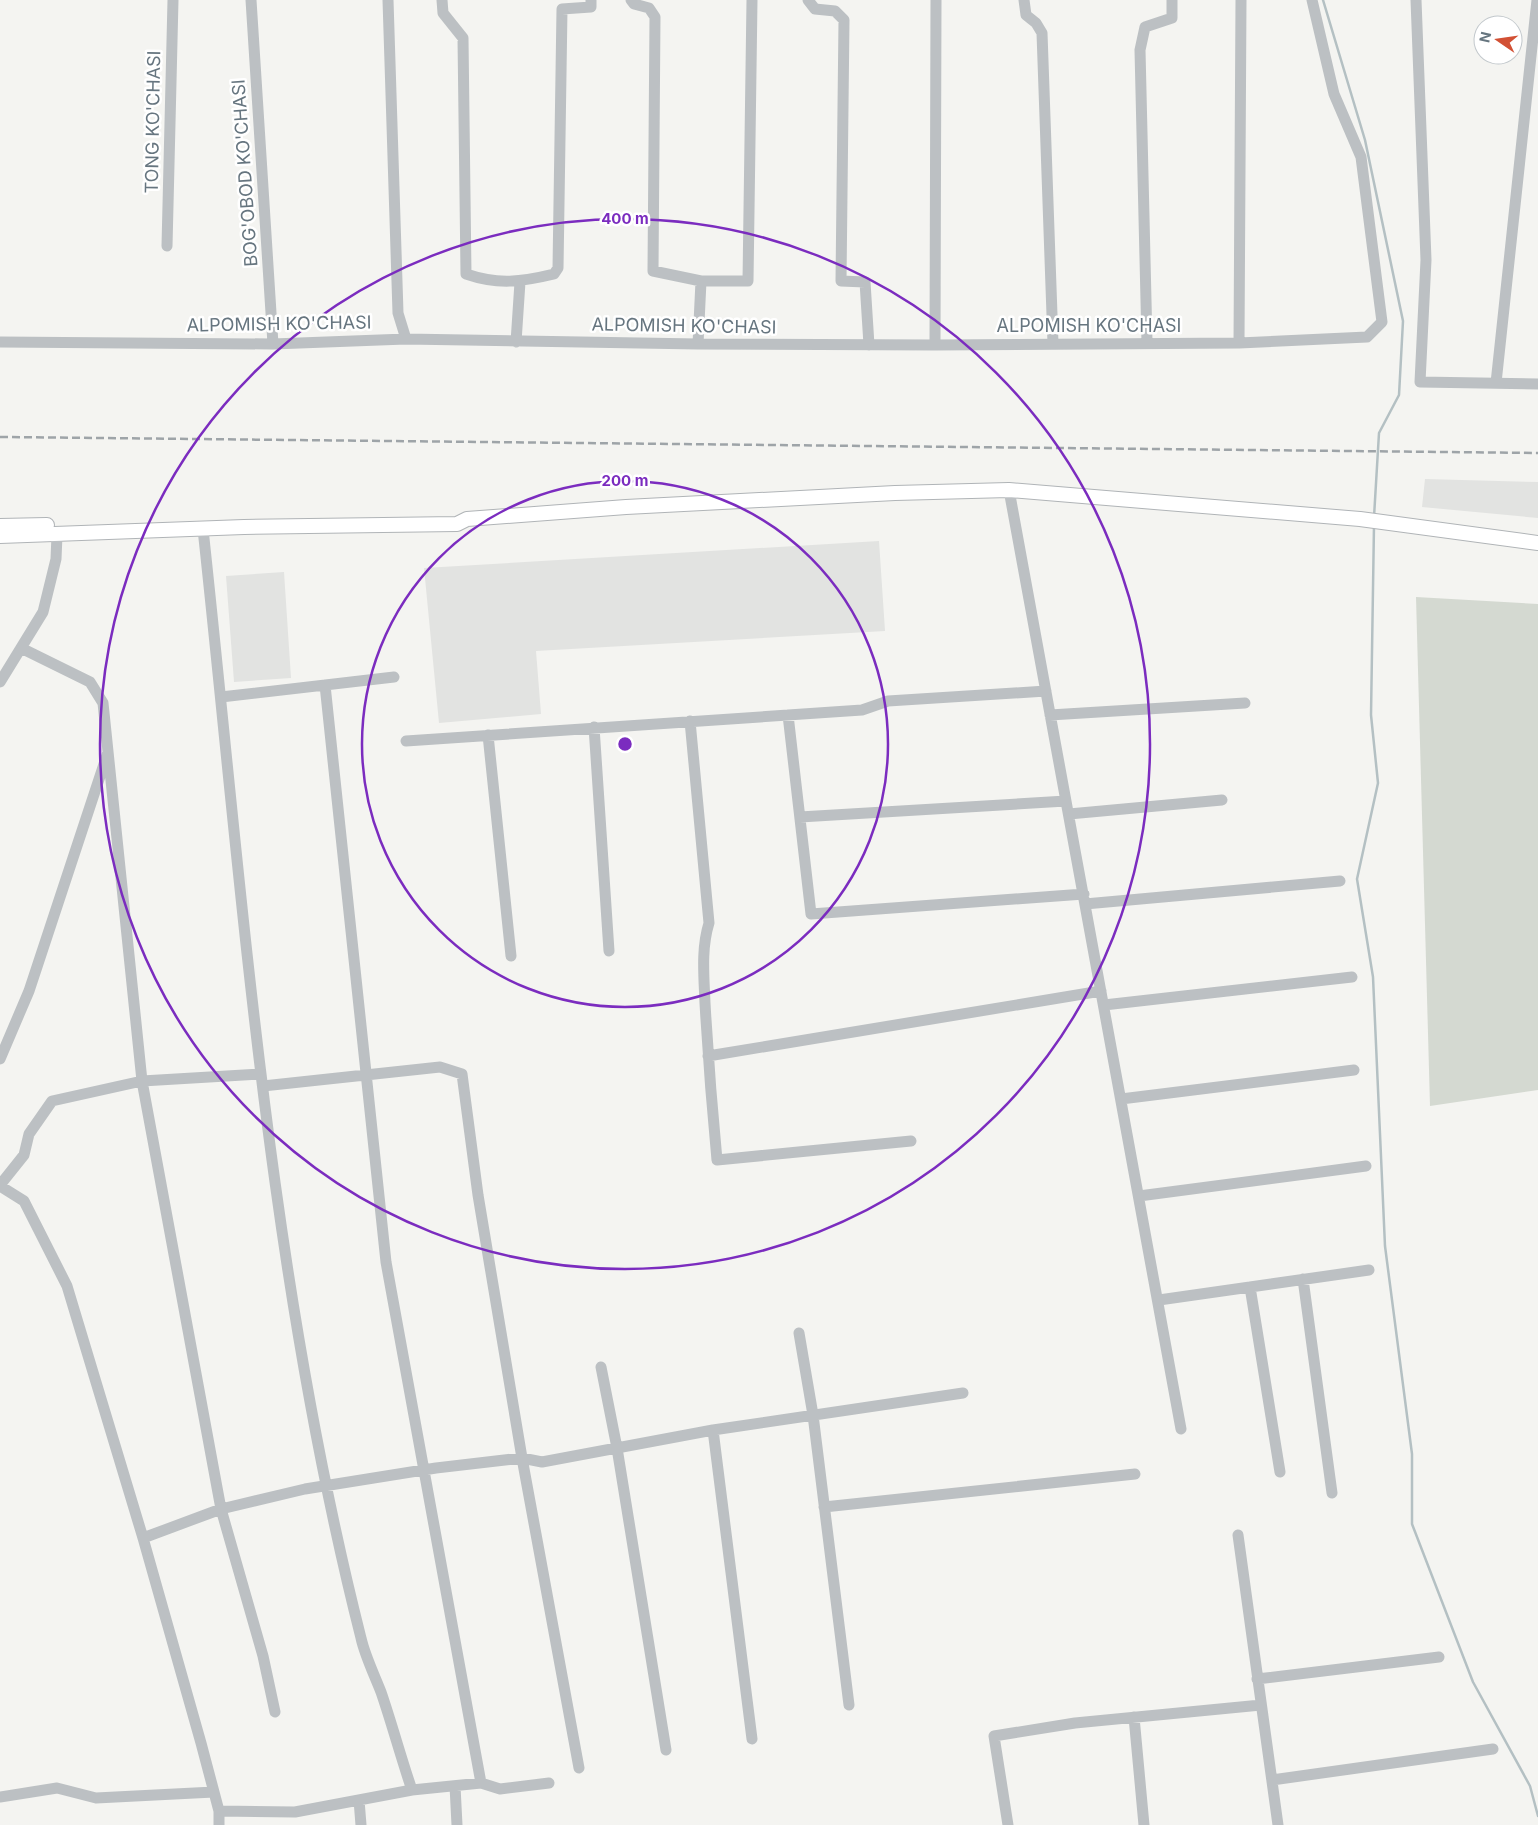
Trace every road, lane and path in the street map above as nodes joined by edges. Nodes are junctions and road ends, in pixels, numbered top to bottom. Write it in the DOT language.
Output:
graph roads {
  1 [pos="173,0"];
  2 [pos="251,0"];
  3 [pos="388,0"];
  4 [pos="442,0"];
  5 [pos="591,0"];
  6 [pos="632,0"];
  7 [pos="752,0"];
  8 [pos="808,0"];
  9 [pos="936,0"];
  10 [pos="1024,0"];
  11 [pos="1172,0"];
  12 [pos="1241,0"];
  13 [pos="1312,0"];
  14 [pos="1416,0"];
  15 [pos="1537,0"];
  16 [pos="167,246"];
  17 [pos="701,281"];
  18 [pos="520,282"];
  19 [pos="406,339"];
  20 [pos="0,342"];
  21 [pos="516,342"];
  22 [pos="1147,342"];
  23 [pos="1239,342"];
  24 [pos="1053,343"];
  25 [pos="273,344"];
  26 [pos="698,344"];
  27 [pos="869,345"];
  28 [pos="935,345"];
  29 [pos="1496,383"];
  30 [pos="1538,384"];
  31 [pos="1009,490"];
  32 [pos="467,520"];
  33 [pos="0,526"];
  34 [pos="203,529"];
  35 [pos="57,535"];
  36 [pos="0,536"];
  37 [pos="1538,542"];
  38 [pos="21,648"];
  39 [pos="394,677"];
  40 [pos="0,682"];
  41 [pos="325,685"];
  42 [pos="1046,691"];
  43 [pos="221,697"];
  44 [pos="1245,703"];
  45 [pos="788,715"];
  46 [pos="1050,715"];
  47 [pos="690,721"];
  48 [pos="594,727"];
  49 [pos="488,735"];
  50 [pos="406,741"];
  51 [pos="109,748"];
  52 [pos="1222,800"];
  53 [pos="1066,801"];
  54 [pos="1069,814"];
  55 [pos="800,817"];
  56 [pos="1340,881"];
  57 [pos="1084,899"];
  58 [pos="609,951"];
  59 [pos="511,956"];
  60 [pos="1352,977"];
  61 [pos="1101,990"];
  62 [pos="1104,1005"];
  63 [pos="708,1056"];
  64 [pos="0,1060"];
  65 [pos="1354,1070"];
  66 [pos="261,1074"];
  67 [pos="367,1075"];
  68 [pos="142,1081"];
  69 [pos="263,1086"];
  70 [pos="1121,1099"];
  71 [pos="911,1141"];
  72 [pos="1366,1166"];
  73 [pos="0,1185"];
  74 [pos="1139,1196"];
  75 [pos="1369,1270"];
  76 [pos="1303,1279"];
  77 [pos="1250,1287"];
  78 [pos="1159,1300"];
  79 [pos="799,1333"];
  80 [pos="601,1367"];
  81 [pos="963,1393"];
  82 [pos="813,1415"];
  83 [pos="1181,1429"];
  84 [pos="713,1430"];
  85 [pos="617,1448"];
  86 [pos="522,1458"];
  87 [pos="425,1470"];
  88 [pos="1280,1472"];
  89 [pos="1135,1474"];
  90 [pos="325,1486"];
  91 [pos="1332,1493"];
  92 [pos="824,1507"];
  93 [pos="221,1509"];
  94 [pos="1238,1535"];
  95 [pos="143,1538"];
  96 [pos="1439,1657"];
  97 [pos="1257,1678"];
  98 [pos="849,1705"];
  99 [pos="1261,1705"];
  100 [pos="275,1712"];
  101 [pos="1134,1717"];
  102 [pos="752,1739"];
  103 [pos="1493,1749"];
  104 [pos="666,1750"];
  105 [pos="580,1768"];
  106 [pos="1272,1780"];
  107 [pos="481,1783"];
  108 [pos="549,1783"];
  109 [pos="455,1786"];
  110 [pos="412,1790"];
  111 [pos="214,1792"];
  112 [pos="0,1797"];
  113 [pos="359,1800"];
  114 [pos="219,1811"];
  115 [pos="219,1825"];
  116 [pos="361,1825"];
  117 [pos="457,1825"];
  118 [pos="1008,1825"];
  119 [pos="1144,1825"];
  120 [pos="1278,1825"];
  1 -- 16 [label="street, TONG KO'CHASI"];
  2 -- 25 [label="street, BOG'OBOD KO'CHASI"];
  3 -- 19 [label="street"];
  4 -- 18 [label="street"];
  5 -- 18 [label="street"];
  6 -- 17 [label="street"];
  7 -- 17 [label="street"];
  8 -- 27 [label="street"];
  9 -- 28 [label="street"];
  10 -- 24 [label="street"];
  11 -- 22 [label="street"];
  12 -- 23 [label="street"];
  13 -- 23 [label="street, ALPOMISH KO'CHASI"];
  14 -- 29 [label="street"];
  15 -- 29 [label="street"];
  17 -- 26 [label="street"];
  18 -- 21 [label="street"];
  19 -- 21 [label="street, ALPOMISH KO'CHASI"];
  19 -- 25 [label="street, ALPOMISH KO'CHASI"];
  20 -- 25 [label="street, ALPOMISH KO'CHASI"];
  21 -- 26 [label="street, ALPOMISH KO'CHASI"];
  22 -- 23 [label="street, ALPOMISH KO'CHASI"];
  22 -- 24 [label="street, ALPOMISH KO'CHASI"];
  24 -- 28 [label="street, ALPOMISH KO'CHASI"];
  26 -- 27 [label="street, ALPOMISH KO'CHASI"];
  27 -- 28 [label="street, ALPOMISH KO'CHASI"];
  29 -- 30 [label="street"];
  31 -- 32 [label="main road"];
  31 -- 37 [label="main road"];
  31 -- 42 [label="street"];
  32 -- 33 [label="main road"];
  32 -- 34 [label="main road"];
  34 -- 35 [label="main road"];
  34 -- 43 [label="street"];
  35 -- 36 [label="main road"];
  35 -- 38 [label="street"];
  38 -- 40 [label="street"];
  38 -- 51 [label="street"];
  39 -- 41 [label="street"];
  41 -- 43 [label="street"];
  41 -- 67 [label="street"];
  42 -- 45 [label="street"];
  42 -- 46 [label="street"];
  43 -- 66 [label="street"];
  44 -- 46 [label="street"];
  45 -- 47 [label="street"];
  45 -- 55 [label="street"];
  46 -- 53 [label="street"];
  47 -- 48 [label="street"];
  47 -- 63 [label="street"];
  48 -- 49 [label="street"];
  48 -- 58 [label="street"];
  49 -- 50 [label="street"];
  49 -- 59 [label="street"];
  51 -- 64 [label="street"];
  51 -- 68 [label="street"];
  52 -- 54 [label="street"];
  53 -- 54 [label="street"];
  53 -- 55 [label="street"];
  54 -- 57 [label="street"];
  55 -- 57 [label="street"];
  56 -- 57 [label="street"];
  57 -- 61 [label="street"];
  60 -- 62 [label="street"];
  61 -- 62 [label="street"];
  61 -- 63 [label="street"];
  62 -- 70 [label="street"];
  63 -- 71 [label="street"];
  65 -- 70 [label="street"];
  66 -- 68 [label="street"];
  66 -- 69 [label="street"];
  67 -- 69 [label="street"];
  67 -- 86 [label="street"];
  67 -- 87 [label="street"];
  68 -- 73 [label="street"];
  68 -- 93 [label="street"];
  69 -- 90 [label="street"];
  70 -- 74 [label="street"];
  72 -- 74 [label="street"];
  73 -- 95 [label="street"];
  74 -- 78 [label="street"];
  75 -- 76 [label="street"];
  76 -- 77 [label="street"];
  76 -- 91 [label="street"];
  77 -- 78 [label="street"];
  77 -- 88 [label="street"];
  78 -- 83 [label="street"];
  79 -- 82 [label="street"];
  80 -- 85 [label="street"];
  81 -- 82 [label="street"];
  82 -- 84 [label="street"];
  82 -- 92 [label="street"];
  84 -- 85 [label="street"];
  84 -- 102 [label="street"];
  85 -- 86 [label="street"];
  85 -- 104 [label="street"];
  86 -- 87 [label="street"];
  86 -- 105 [label="street"];
  87 -- 90 [label="street"];
  87 -- 107 [label="street"];
  89 -- 92 [label="street"];
  90 -- 93 [label="street"];
  90 -- 110 [label="street"];
  92 -- 98 [label="street"];
  93 -- 95 [label="street"];
  93 -- 100 [label="street"];
  94 -- 97 [label="street"];
  95 -- 111 [label="street"];
  96 -- 97 [label="street"];
  97 -- 99 [label="street"];
  99 -- 101 [label="street"];
  99 -- 106 [label="street"];
  101 -- 118 [label="street"];
  101 -- 119 [label="street"];
  103 -- 106 [label="street"];
  106 -- 120 [label="street"];
  107 -- 108 [label="street"];
  107 -- 109 [label="street"];
  109 -- 110 [label="street"];
  109 -- 117 [label="street"];
  110 -- 113 [label="street"];
  111 -- 112 [label="street"];
  111 -- 114 [label="street"];
  113 -- 114 [label="street"];
  113 -- 116 [label="street"];
  114 -- 115 [label="street"];
}
